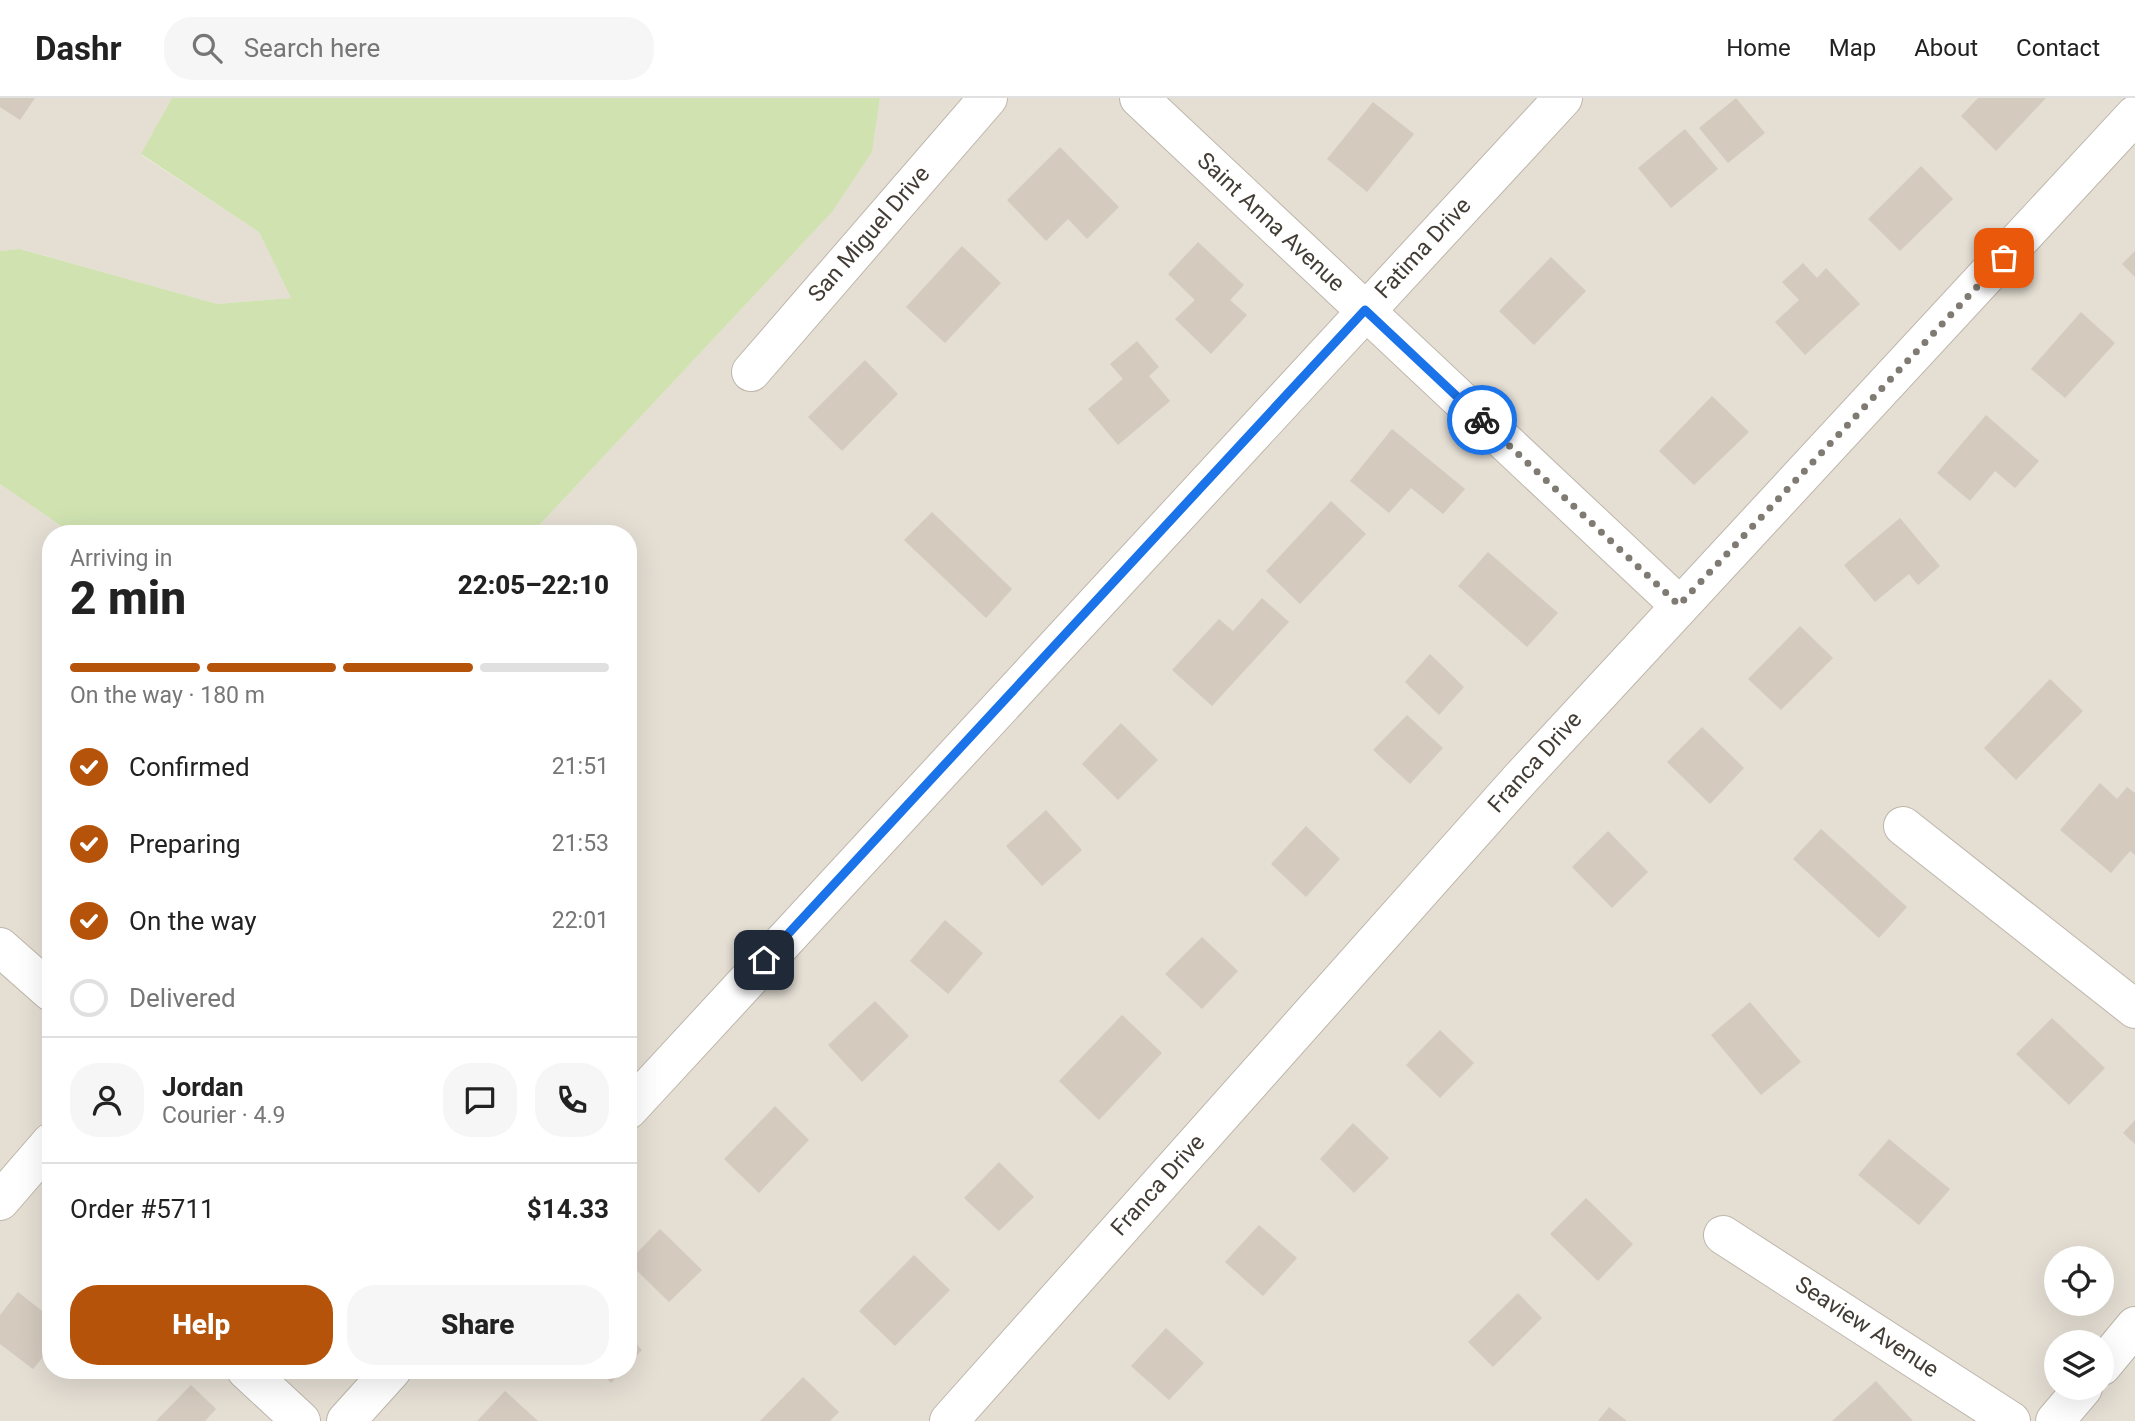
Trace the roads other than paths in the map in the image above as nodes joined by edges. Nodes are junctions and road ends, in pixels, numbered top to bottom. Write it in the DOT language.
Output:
graph roads {
  1 [pos="988,98"];
  2 [pos="1139,98"];
  3 [pos="1563,98"];
  4 [pos="2135,116"];
  5 [pos="1365,310"];
  6 [pos="751,372"];
  7 [pos="1679,605"];
  8 [pos="1903,825"];
  9 [pos="0,947"];
  10 [pos="42,984"];
  11 [pos="2135,1009"];
  12 [pos="637,1100"];
  13 [pos="42,1169"];
  14 [pos="0,1201"];
  15 [pos="1723,1235"];
  16 [pos="2135,1326"];
  17 [pos="2114,1351"];
  18 [pos="256,1379"];
  19 [pos="384,1379"];
  20 [pos="2073,1400"];
  21 [pos="301,1421"];
  22 [pos="346,1421"];
  23 [pos="949,1421"];
  24 [pos="2011,1421"];
  25 [pos="2055,1421"];
  1 -- 6 [label="street, San Miguel Drive"];
  2 -- 5 [label="street, Saint Anna Avenue"];
  3 -- 5 [label="street, Fatima Drive"];
  4 -- 7 [label="street, Franca Drive"];
  5 -- 7 [label="street, Saint Anna Avenue"];
  5 -- 12 [label="street, Fatima Drive"];
  7 -- 23 [label="street, Franca Drive"];
  8 -- 11 [label="street"];
  9 -- 10 [label="street"];
  13 -- 14 [label="street"];
  15 -- 24 [label="street, Seaview Avenue"];
  16 -- 17 [label="street"];
  18 -- 21 [label="street"];
  19 -- 22 [label="street"];
  20 -- 25 [label="street"];
}
